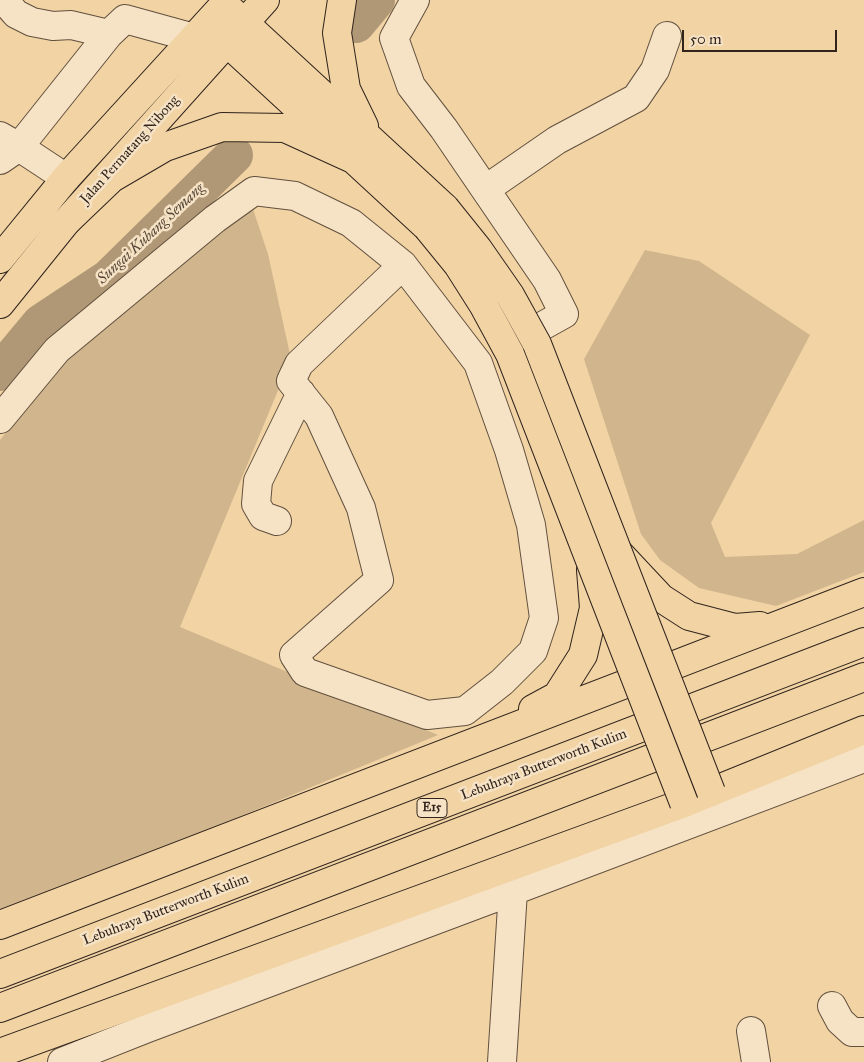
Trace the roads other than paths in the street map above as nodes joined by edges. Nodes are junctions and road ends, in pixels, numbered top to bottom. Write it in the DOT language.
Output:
graph roads {
  1 [pos="4,0"];
  2 [pos="265,0"];
  3 [pos="342,0"];
  4 [pos="415,0"];
  5 [pos="221,22"];
  6 [pos="109,34"];
  7 [pos="667,36"];
  8 [pos="6,148"];
  9 [pos="362,149"];
  10 [pos="66,178"];
  11 [pos="486,189"];
  12 [pos="436,217"];
  13 [pos="66,222"];
  14 [pos="0,259"];
  15 [pos="403,265"];
  16 [pos="0,304"];
  17 [pos="478,363"];
  18 [pos="301,393"];
  19 [pos="0,420"];
  20 [pos="277,521"];
  21 [pos="617,550"];
  22 [pos="590,561"];
  23 [pos="864,592"];
  24 [pos="783,624"];
  25 [pos="864,642"];
  26 [pos="663,670"];
  27 [pos="864,677"];
  28 [pos="636,680"];
  29 [pos="864,730"];
  30 [pos="469,746"];
  31 [pos="864,758"];
  32 [pos="711,792"];
  33 [pos="684,803"];
  34 [pos="513,891"];
  35 [pos="0,925"];
  36 [pos="0,974"];
  37 [pos="832,1006"];
  38 [pos="0,1008"];
  39 [pos="751,1031"];
  40 [pos="864,1032"];
  41 [pos="0,1053"];
  42 [pos="62,1062"];
  43 [pos="502,1062"];
  44 [pos="756,1062"];
  1 -- 6 [label="street"];
  2 -- 5 [label="main road, Jalan Permatang Nibong"];
  3 -- 9 [label="main road"];
  4 -- 11 [label="street"];
  5 -- 6 [label="street"];
  5 -- 9 [label="main road"];
  5 -- 10 [label="main road, Jalan Permatang Nibong"];
  5 -- 13 [label="main road, Jalan Permatang Nibong"];
  6 -- 8 [label="street"];
  7 -- 11 [label="street"];
  8 -- 10 [label="street"];
  9 -- 12 [label="main road"];
  9 -- 13 [label="main road"];
  10 -- 14 [label="main road, Jalan Permatang Nibong"];
  11 -- 17 [label="street"];
  12 -- 21 [label="main road, bridge"];
  12 -- 22 [label="main road, bridge"];
  13 -- 16 [label="main road, Jalan Permatang Nibong"];
  15 -- 17 [label="street"];
  15 -- 18 [label="street"];
  15 -- 19 [label="street"];
  17 -- 18 [label="street"];
  18 -- 20 [label="street"];
  21 -- 24 [label="main road"];
  21 -- 26 [label="main road, bridge"];
  22 -- 28 [label="main road, bridge"];
  22 -- 30 [label="main road, bridge"];
  23 -- 24 [label="main road"];
  24 -- 26 [label="main road"];
  25 -- 36 [label="main road, Lebuhraya Butterworth Kulim / E15"];
  26 -- 28 [label="main road"];
  26 -- 32 [label="main road, bridge"];
  27 -- 38 [label="main road, E15"];
  28 -- 30 [label="main road"];
  28 -- 33 [label="main road, bridge"];
  29 -- 32 [label="main road"];
  30 -- 35 [label="main road"];
  31 -- 34 [label="street"];
  32 -- 33 [label="main road"];
  33 -- 41 [label="main road"];
  34 -- 42 [label="street"];
  34 -- 43 [label="street"];
  37 -- 40 [label="street"];
  39 -- 44 [label="street"];
}
